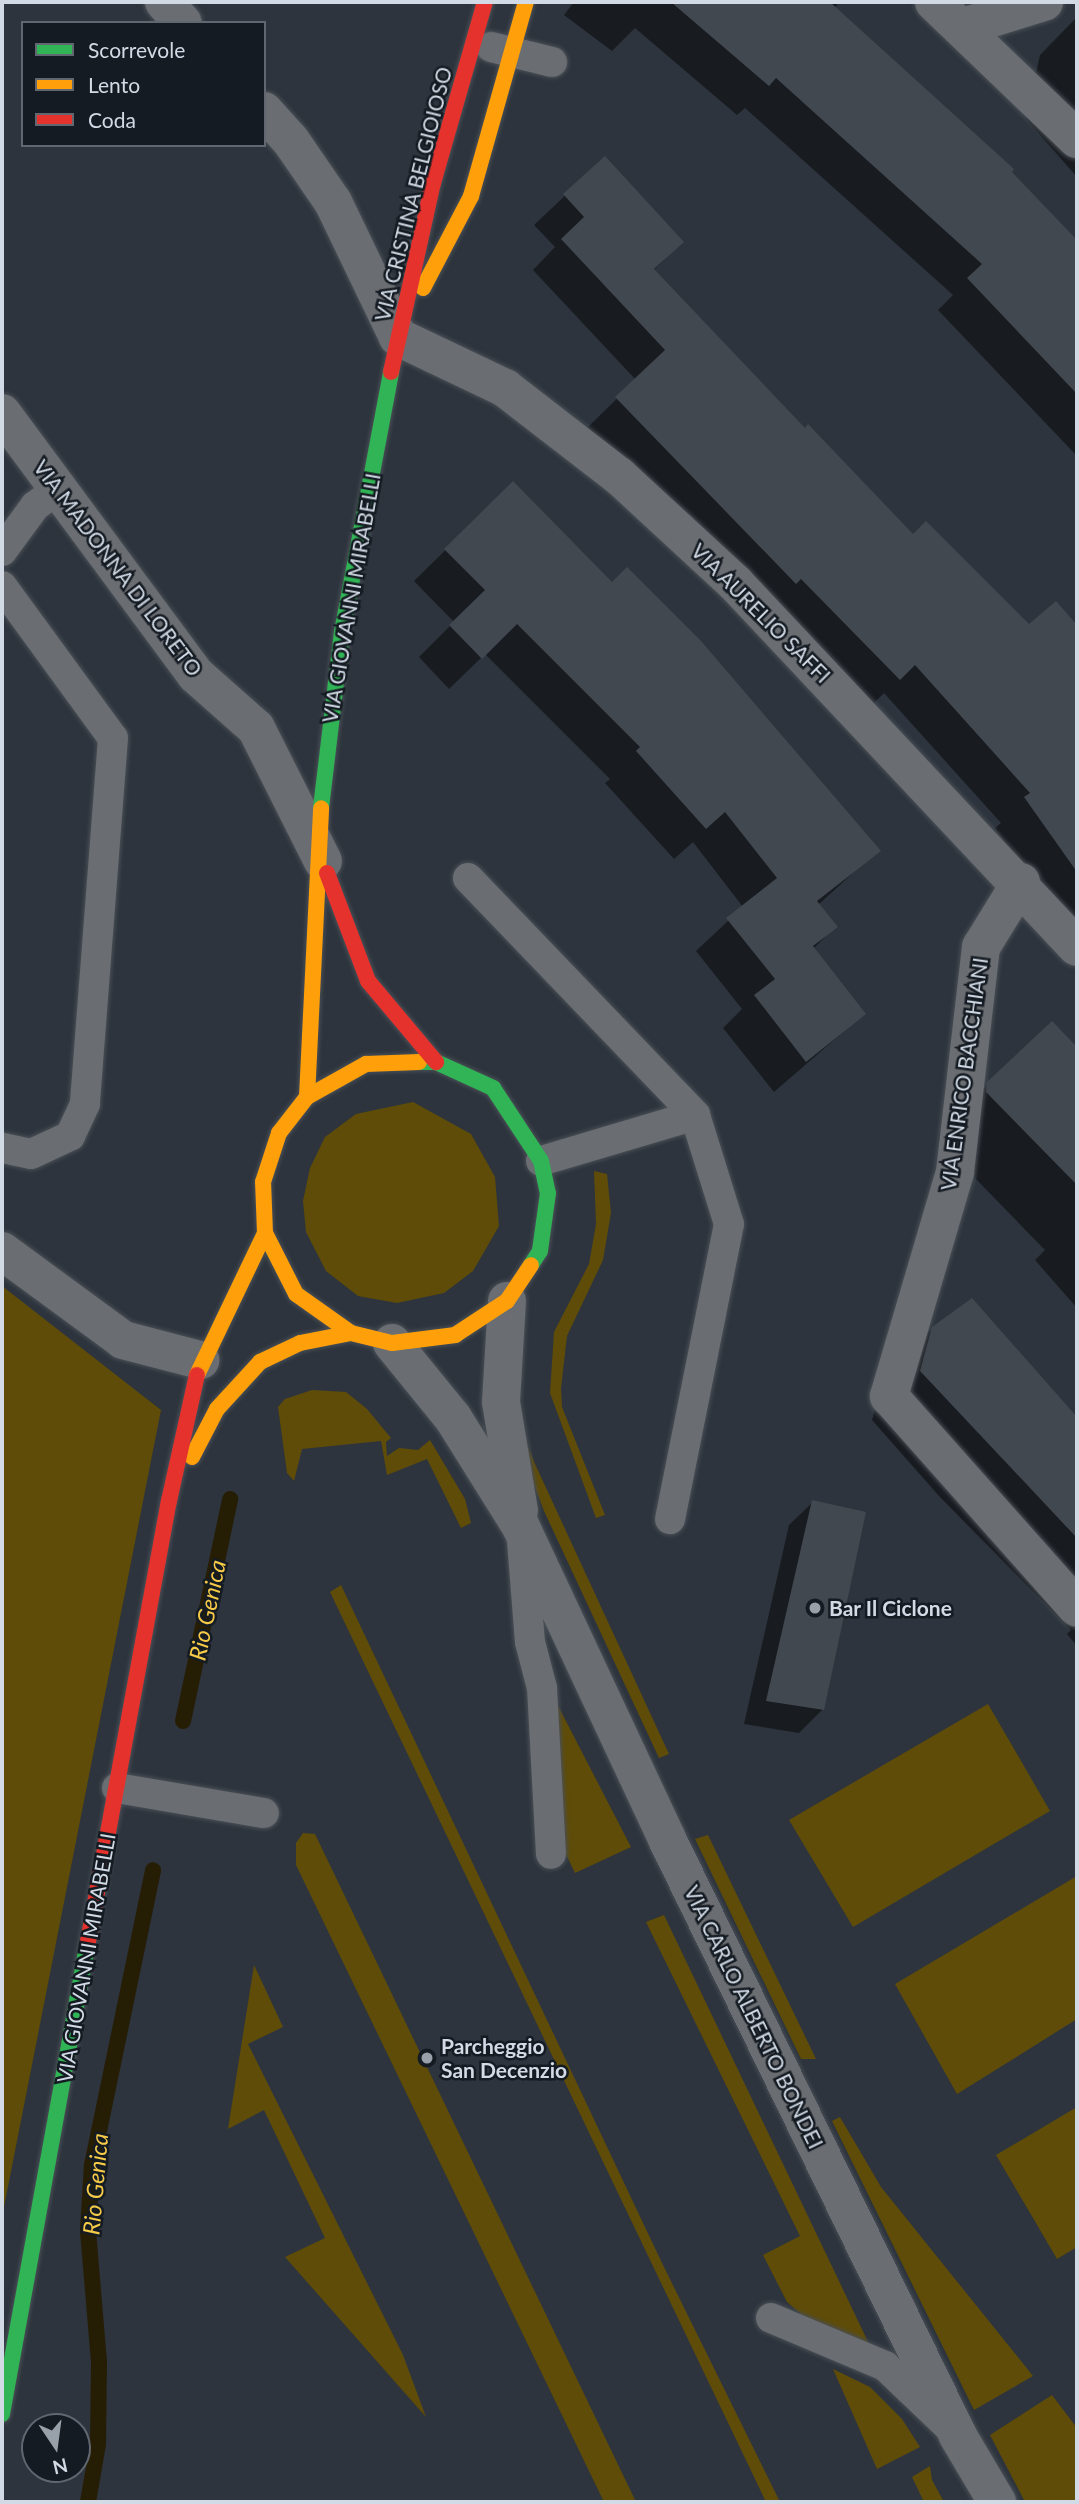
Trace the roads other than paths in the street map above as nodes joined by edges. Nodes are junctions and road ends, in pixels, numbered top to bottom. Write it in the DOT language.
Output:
graph roads {
  1 [pos="164,2"];
  2 [pos="485,2"];
  3 [pos="526,2"];
  4 [pos="934,2"];
  5 [pos="1044,2"];
  6 [pos="181,21"];
  7 [pos="963,27"];
  8 [pos="474,43"];
  9 [pos="513,53"];
  10 [pos="552,62"];
  11 [pos="266,113"];
  12 [pos="1077,139"];
  13 [pos="398,337"];
  14 [pos="2,413"];
  15 [pos="58,489"];
  16 [pos="2,551"];
  17 [pos="2,586"];
  18 [pos="323,861"];
  19 [pos="468,878"];
  20 [pos="1021,882"];
  21 [pos="1077,947"];
  22 [pos="436,1062"];
  23 [pos="307,1097"];
  24 [pos="695,1115"];
  25 [pos="2,1148"];
  26 [pos="541,1161"];
  27 [pos="265,1233"];
  28 [pos="2,1251"];
  29 [pos="507,1301"];
  30 [pos="351,1333"];
  31 [pos="392,1343"];
  32 [pos="200,1360"];
  33 [pos="169,1501"];
  34 [pos="670,1519"];
  35 [pos="522,1527"];
  36 [pos="1077,1608"];
  37 [pos="117,1788"];
  38 [pos="264,1813"];
  39 [pos="551,1854"];
  40 [pos="771,2318"];
  41 [pos="2,2414"];
  42 [pos="958,2436"];
  43 [pos="997,2502"];
  1 -- 6 [label="street"];
  2 -- 8 [label="street, VIA CRISTINA BELGIOIOSO"];
  3 -- 9 [label="street, VIA CRISTINA BELGIOIOSO"];
  4 -- 7 [label="street"];
  5 -- 7 [label="street"];
  7 -- 12 [label="street"];
  8 -- 9 [label="lane"];
  8 -- 13 [label="street, VIA CRISTINA BELGIOIOSO"];
  9 -- 10 [label="lane"];
  9 -- 13 [label="street, VIA CRISTINA BELGIOIOSO"];
  11 -- 13 [label="street"];
  13 -- 18 [label="street, VIA GIOVANNI MIRABELLI"];
  13 -- 20 [label="street, VIA AURELIO SAFFI"];
  14 -- 15 [label="street, VIA MADONNA DI LORETO"];
  15 -- 16 [label="lane"];
  15 -- 18 [label="street, VIA MADONNA DI LORETO"];
  17 -- 25 [label="lane"];
  18 -- 22 [label="street, VIA GIOVANNI MIRABELLI"];
  18 -- 23 [label="street, VIA GIOVANNI MIRABELLI"];
  19 -- 24 [label="lane"];
  20 -- 21 [label="street, VIA AURELIO SAFFI"];
  20 -- 36 [label="street, VIA ENRICO BACCHIANI"];
  22 -- 23 [label="street, VIA GIOVANNI MIRABELLI"];
  22 -- 26 [label="street, VIA GIOVANNI MIRABELLI"];
  23 -- 27 [label="street, VIA GIOVANNI MIRABELLI"];
  24 -- 26 [label="lane"];
  24 -- 34 [label="lane"];
  26 -- 29 [label="street, VIA GIOVANNI MIRABELLI"];
  27 -- 30 [label="street, VIA GIOVANNI MIRABELLI"];
  27 -- 32 [label="street, VIA GIOVANNI MIRABELLI"];
  28 -- 32 [label="street"];
  29 -- 31 [label="street, VIA GIOVANNI MIRABELLI"];
  29 -- 35 [label="street, VIA CARLO ALBERTO BONDEI"];
  30 -- 31 [label="street, VIA GIOVANNI MIRABELLI"];
  30 -- 33 [label="street, VIA GIOVANNI MIRABELLI"];
  31 -- 35 [label="street, VIA CARLO ALBERTO BONDEI"];
  32 -- 33 [label="street, VIA GIOVANNI MIRABELLI"];
  33 -- 37 [label="street, VIA GIOVANNI MIRABELLI"];
  35 -- 39 [label="lane"];
  35 -- 42 [label="street, VIA CARLO ALBERTO BONDEI"];
  37 -- 38 [label="lane"];
  37 -- 41 [label="street, VIA GIOVANNI MIRABELLI"];
  40 -- 42 [label="lane"];
  42 -- 43 [label="street, VIA CARLO ALBERTO BONDEI"];
}
